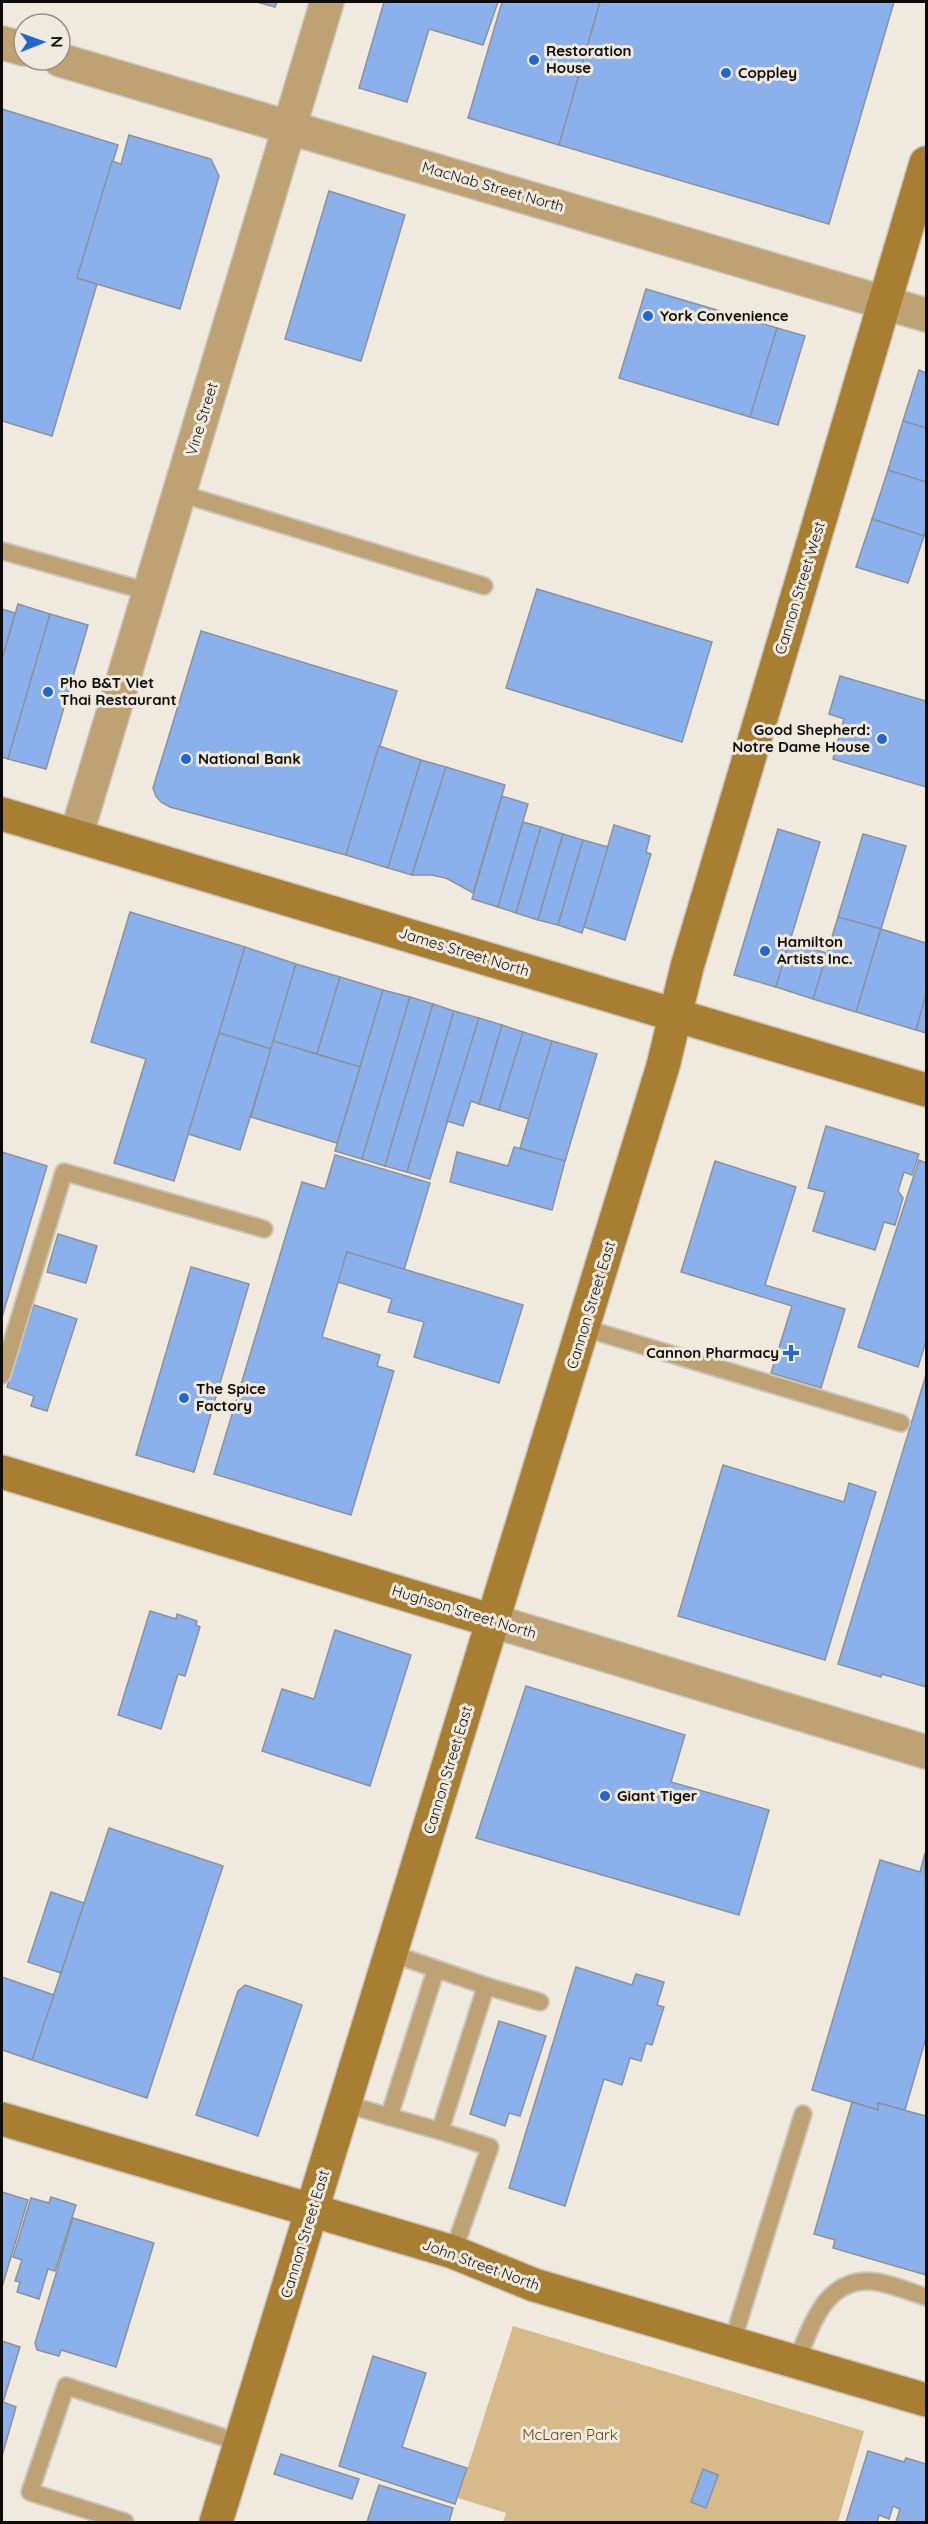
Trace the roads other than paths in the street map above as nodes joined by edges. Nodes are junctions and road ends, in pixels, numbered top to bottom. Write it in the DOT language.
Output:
graph roads {
  1 [pos="327,2"];
  2 [pos="72,64"];
  3 [pos="289,127"];
  4 [pos="927,162"];
  5 [pos="884,302"];
  6 [pos="927,315"];
  7 [pos="179,493"];
  8 [pos="2,551"];
  9 [pos="484,586"];
  10 [pos="150,592"];
  11 [pos="2,814"];
  12 [pos="76,836"];
  13 [pos="675,1015"];
  14 [pos="927,1090"];
  15 [pos="264,1229"];
  16 [pos="584,1328"];
  17 [pos="2,1375"];
  18 [pos="901,1423"];
  19 [pos="2,1472"];
  20 [pos="493,1621"];
  21 [pos="927,1752"];
  22 [pos="393,1954"];
  23 [pos="436,1970"];
  24 [pos="486,1986"];
  25 [pos="540,2002"];
  26 [pos="345,2104"];
  27 [pos="803,2114"];
  28 [pos="388,2117"];
  29 [pos="2,2119"];
  30 [pos="440,2131"];
  31 [pos="311,2211"];
  32 [pos="453,2252"];
  33 [pos="927,2297"];
  34 [pos="732,2343"];
  35 [pos="796,2362"];
  36 [pos="927,2400"];
  37 [pos="241,2442"];
  38 [pos="125,2523"];
  39 [pos="216,2523"];
  1 -- 3 [label="street, Vine Street"];
  2 -- 3 [label="street, MacNab Street North"];
  3 -- 5 [label="street, MacNab Street North"];
  3 -- 7 [label="street, Vine Street"];
  4 -- 5 [label="main road, Cannon Street West"];
  5 -- 6 [label="street, MacNab Street North"];
  5 -- 13 [label="main road, Cannon Street West"];
  7 -- 9 [label="lane"];
  7 -- 10 [label="street, Vine Street"];
  8 -- 10 [label="lane"];
  10 -- 12 [label="street, Vine Street"];
  11 -- 12 [label="main road, James Street North"];
  12 -- 13 [label="main road, James Street North"];
  13 -- 14 [label="main road, James Street North"];
  13 -- 16 [label="main road, Cannon Street East"];
  15 -- 17 [label="lane"];
  16 -- 18 [label="lane"];
  16 -- 20 [label="main road, Cannon Street East"];
  19 -- 20 [label="main road, Hughson Street North"];
  20 -- 21 [label="street, Hughson Street North"];
  20 -- 22 [label="main road, Cannon Street East"];
  22 -- 23 [label="lane"];
  22 -- 26 [label="main road, Cannon Street East"];
  23 -- 24 [label="lane"];
  23 -- 28 [label="lane"];
  24 -- 25 [label="lane"];
  24 -- 30 [label="lane"];
  26 -- 28 [label="lane"];
  26 -- 31 [label="main road, Cannon Street East"];
  27 -- 34 [label="lane"];
  28 -- 30 [label="lane"];
  29 -- 31 [label="main road, John Street North"];
  30 -- 32 [label="lane"];
  31 -- 32 [label="main road, John Street North"];
  31 -- 37 [label="main road, Cannon Street East"];
  32 -- 34 [label="main road, John Street North"];
  33 -- 35 [label="lane"];
  34 -- 35 [label="main road, John Street North"];
  35 -- 36 [label="main road, John Street North"];
  37 -- 38 [label="lane"];
  37 -- 39 [label="main road, Cannon Street East"];
}
